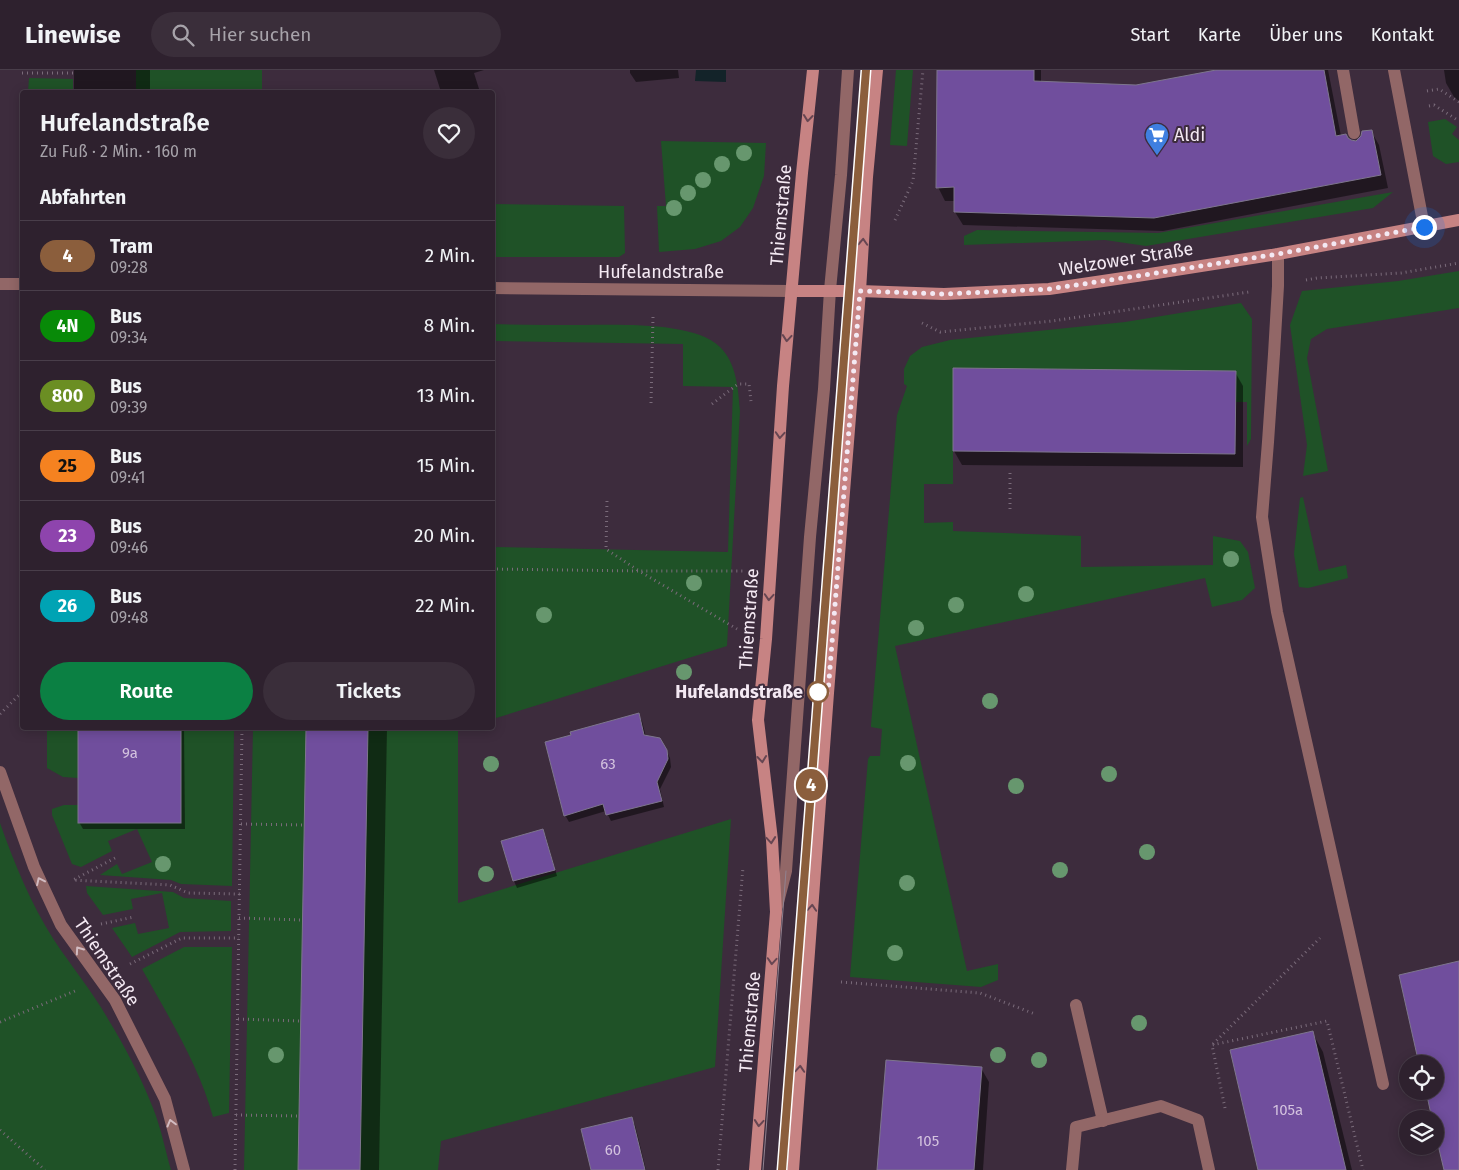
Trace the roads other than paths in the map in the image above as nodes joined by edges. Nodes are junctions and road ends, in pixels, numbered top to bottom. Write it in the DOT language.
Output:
graph roads {
  1 [pos="813,70"];
  2 [pos="848,70"];
  3 [pos="877,70"];
  4 [pos="1343,70"];
  5 [pos="1394,70"];
  6 [pos="1354,132"];
  7 [pos="1459,220"];
  8 [pos="1424,227"];
  9 [pos="1278,254"];
  10 [pos="0,284"];
  11 [pos="20,284"];
  12 [pos="495,288"];
  13 [pos="830,290"];
  14 [pos="792,291"];
  15 [pos="860,291"];
  16 [pos="0,772"];
  17 [pos="776,912"];
  18 [pos="1076,1005"];
  19 [pos="1383,1084"];
  20 [pos="1103,1121"];
  21 [pos="184,1170"];
  22 [pos="755,1170"];
  23 [pos="793,1170"];
  24 [pos="1072,1170"];
  25 [pos="1209,1170"];
  1 -- 14 [label="main road, Thiemstraße, one-way"];
  2 -- 13 [label="street"];
  15 -- 3 [label="main road, one-way"];
  4 -- 6 [label="street"];
  5 -- 8 [label="street"];
  7 -- 8 [label="main road, Welzower Straße"];
  8 -- 9 [label="main road, Welzower Straße"];
  9 -- 15 [label="main road, Welzower Straße"];
  9 -- 19 [label="street"];
  10 -- 11 [label="street"];
  12 -- 14 [label="street, Hufelandstraße"];
  13 -- 14 [label="main road, Hufelandstraße"];
  13 -- 15 [label="main road, Welzower Straße"];
  13 -- 17 [label="street"];
  14 -- 17 [label="main road, Thiemstraße, one-way"];
  23 -- 15 [label="main road, one-way"];
  21 -- 16 [label="street, Thiemstraße, one-way"];
  17 -- 22 [label="main road, Thiemstraße, one-way"];
  18 -- 20 [label="street"];
  20 -- 24 [label="street"];
  20 -- 25 [label="street"];
}
